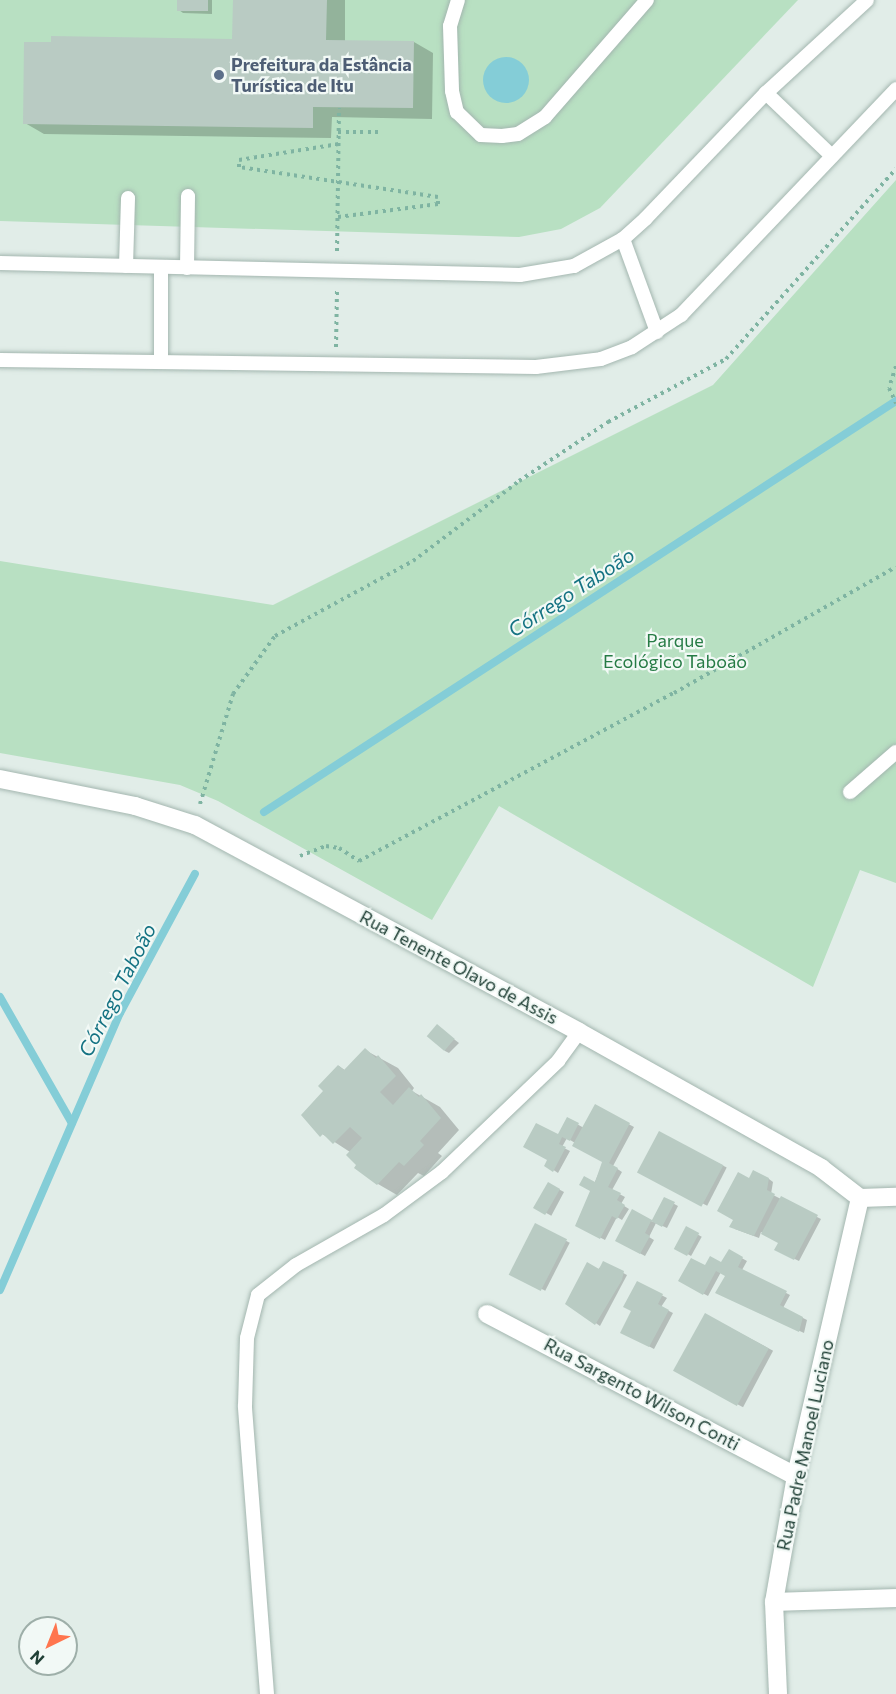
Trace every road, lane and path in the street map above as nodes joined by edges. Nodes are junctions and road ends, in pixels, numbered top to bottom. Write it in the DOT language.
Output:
graph roads {
  1 [pos="458,0"];
  2 [pos="647,0"];
  3 [pos="867,0"];
  4 [pos="896,89"];
  5 [pos="766,93"];
  6 [pos="339,108"];
  7 [pos="338,132"];
  8 [pos="380,132"];
  9 [pos="339,144"];
  10 [pos="832,156"];
  11 [pos="896,169"];
  12 [pos="338,181"];
  13 [pos="188,196"];
  14 [pos="128,198"];
  15 [pos="623,239"];
  16 [pos="0,263"];
  17 [pos="126,266"];
  18 [pos="161,267"];
  19 [pos="187,268"];
  20 [pos="657,332"];
  21 [pos="0,360"];
  22 [pos="161,362"];
  23 [pos="896,366"];
  24 [pos="896,403"];
  25 [pos="896,567"];
  26 [pos="896,752"];
  27 [pos="0,779"];
  28 [pos="850,792"];
  29 [pos="195,825"];
  30 [pos="273,866"];
  31 [pos="579,1032"];
  32 [pos="896,1197"];
  33 [pos="860,1198"];
  34 [pos="487,1314"];
  35 [pos="796,1476"];
  36 [pos="896,1598"];
  37 [pos="774,1602"];
  38 [pos="267,1694"];
  39 [pos="778,1694"];
  1 -- 2 [label="lane"];
  3 -- 5 [label="lane"];
  4 -- 10 [label="lane"];
  5 -- 10 [label="lane"];
  5 -- 15 [label="lane"];
  6 -- 7 [label="path"];
  7 -- 8 [label="path"];
  7 -- 9 [label="path"];
  9 -- 12 [label="path"];
  9 -- 12 [label="path"];
  10 -- 20 [label="lane"];
  11 -- 29 [label="path"];
  12 -- 12 [label="path"];
  13 -- 19 [label="lane"];
  14 -- 17 [label="lane"];
  15 -- 19 [label="lane"];
  15 -- 20 [label="lane"];
  16 -- 17 [label="lane"];
  17 -- 18 [label="lane"];
  18 -- 19 [label="lane"];
  18 -- 22 [label="lane"];
  20 -- 22 [label="lane"];
  21 -- 22 [label="lane"];
  23 -- 24 [label="path"];
  25 -- 30 [label="path"];
  26 -- 28 [label="lane"];
  27 -- 29 [label="street, Rua Tenente Olavo de Assis"];
  29 -- 30 [label="street, Rua Tenente Olavo de Assis"];
  30 -- 31 [label="street, Rua Tenente Olavo de Assis"];
  31 -- 33 [label="street, Rua Tenente Olavo de Assis"];
  31 -- 38 [label="lane"];
  32 -- 33 [label="street"];
  33 -- 35 [label="street, Rua Padre Manoel Luciano"];
  34 -- 35 [label="street, Rua Sargento Wilson Conti"];
  35 -- 37 [label="street, Rua Padre Manoel Luciano"];
  36 -- 37 [label="street"];
  37 -- 39 [label="street, Rua Padre Manoel Luciano"];
}
